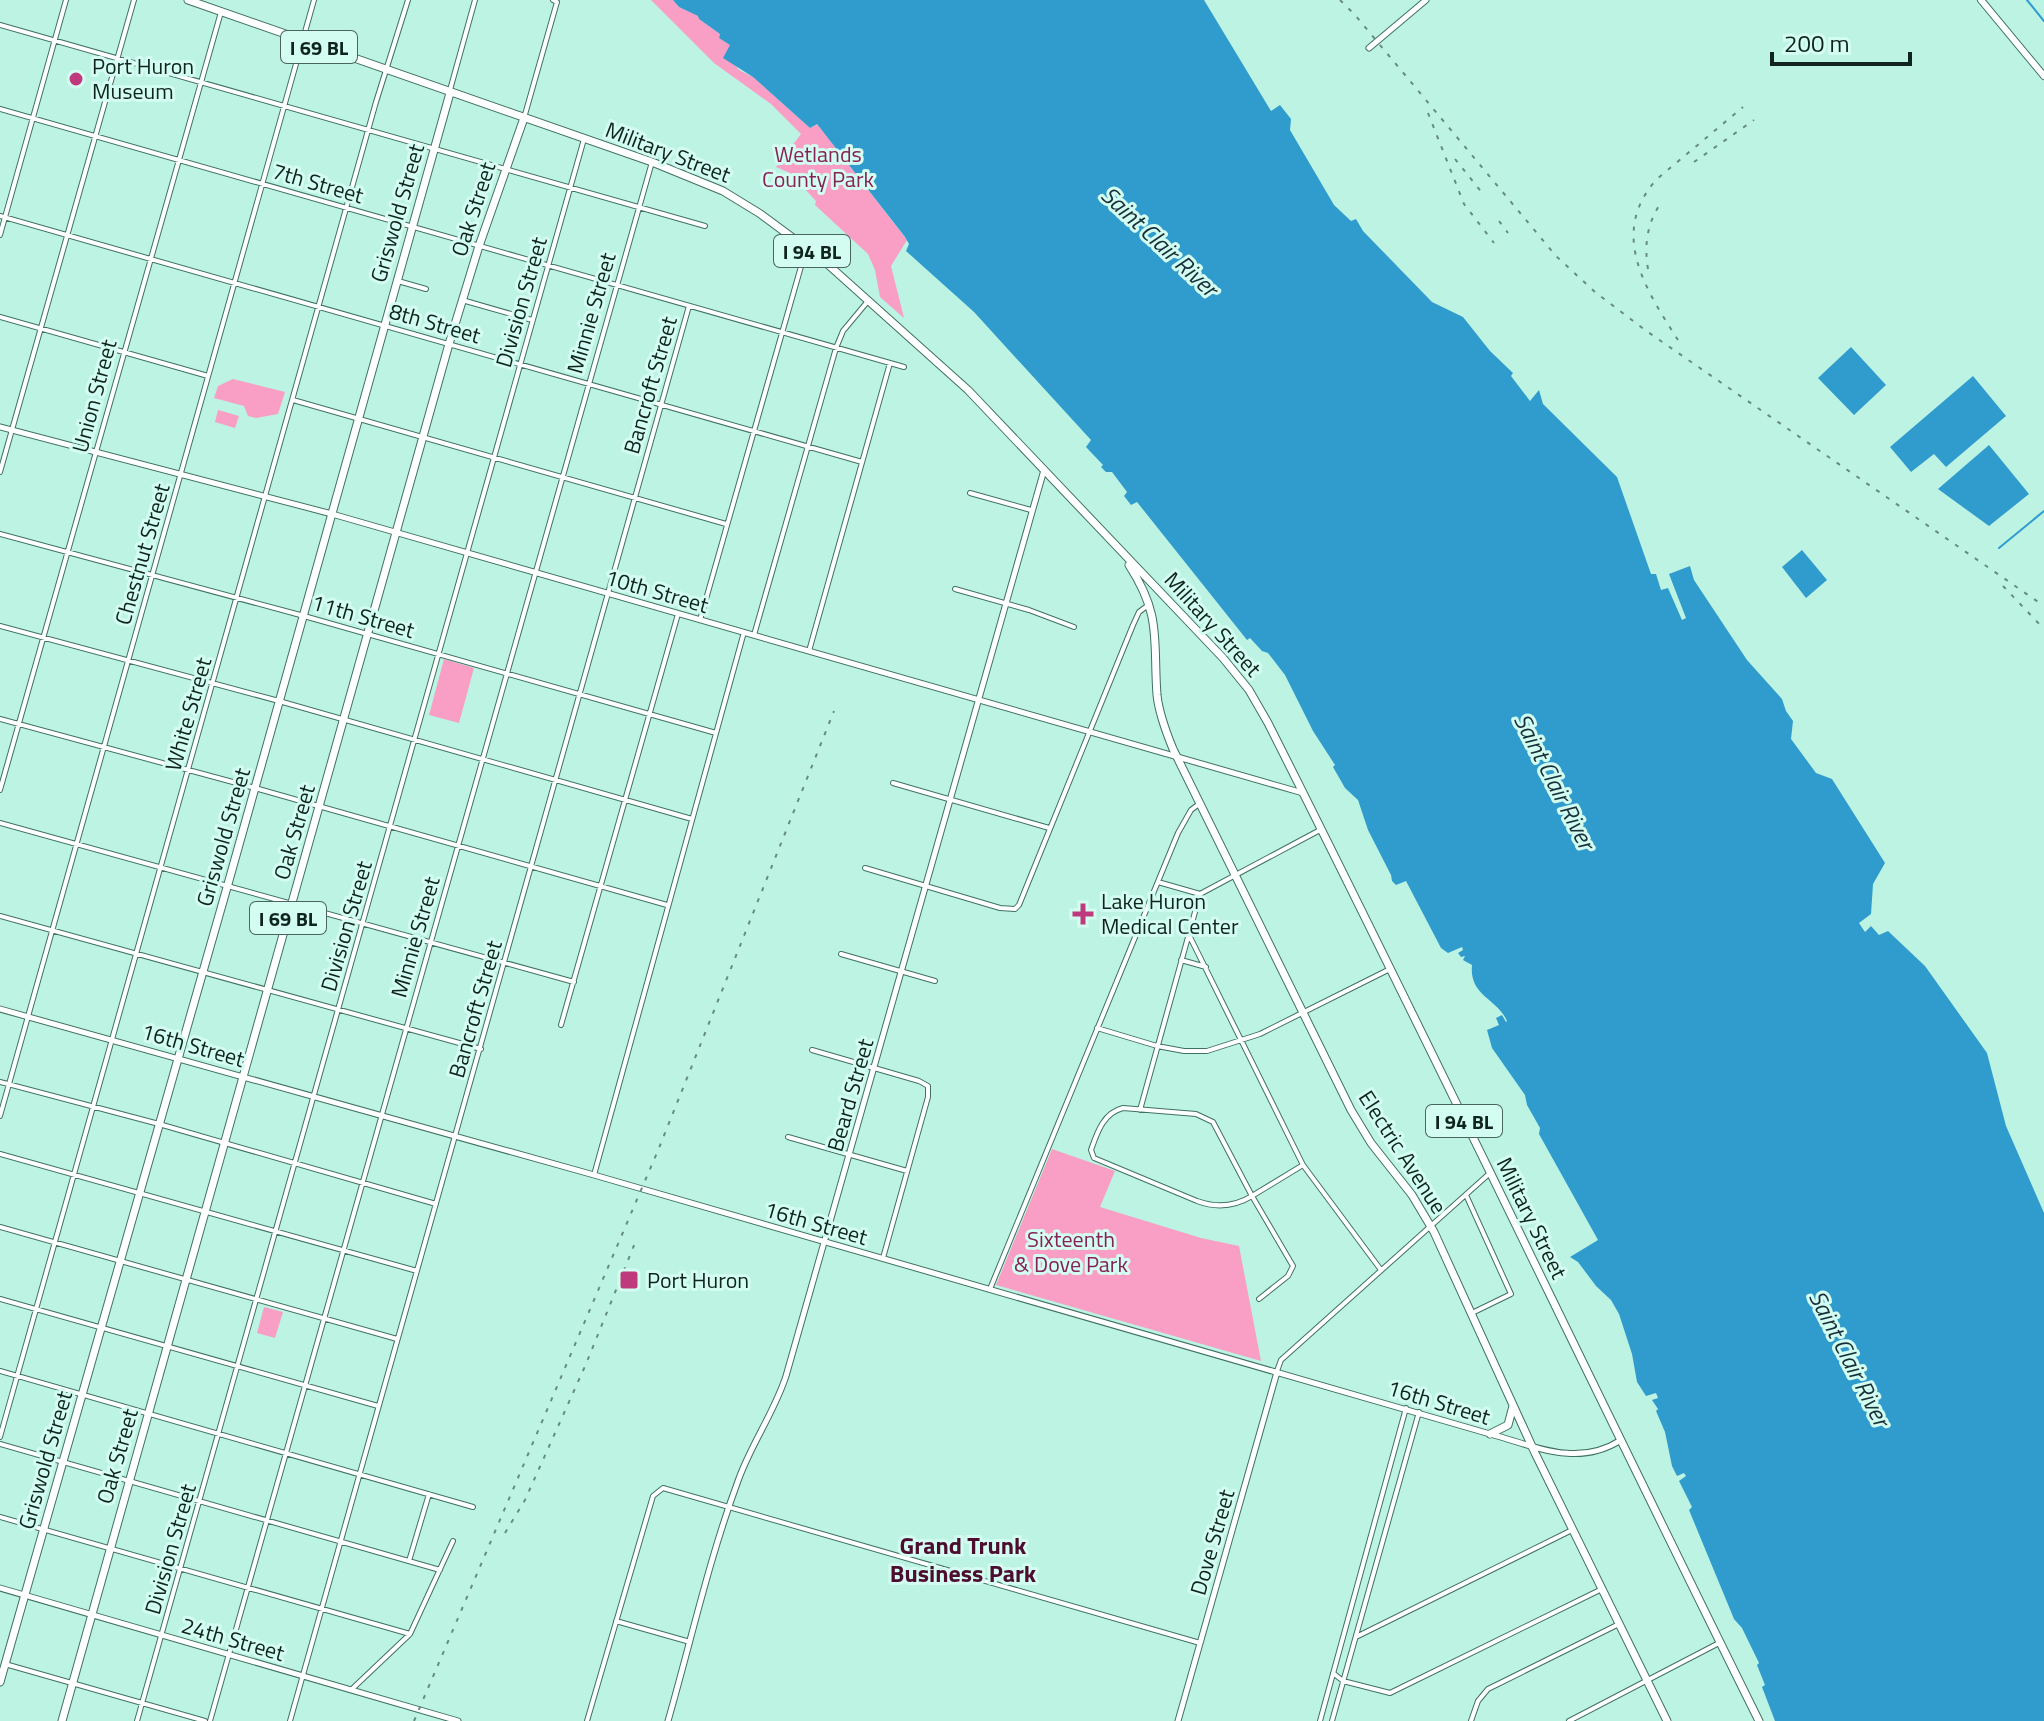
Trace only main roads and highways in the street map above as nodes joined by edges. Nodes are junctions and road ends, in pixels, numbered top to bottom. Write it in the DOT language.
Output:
graph roads {
  1 [pos="188,0"];
  2 [pos="1981,0"];
  3 [pos="2044,76"];
  4 [pos="450,93"];
  5 [pos="524,118"];
  6 [pos="1122,552"];
  7 [pos="1168,599"];
  8 [pos="1148,602"];
  9 [pos="1514,1403"];
  10 [pos="1490,1434"];
  11 [pos="0,1682"];
  12 [pos="62,1721"];
  13 [pos="1667,1721"];
  14 [pos="1759,1721"];
  1 -- 4 [label="main road, Military Street / I 69 BL"];
  2 -- 3 [label="main road"];
  4 -- 5 [label="main road, Military Street / I 69 BL"];
  4 -- 11 [label="main road, Griswold Street / I 69 BL"];
  5 -- 6 [label="main road, Military Street / I 94 BL"];
  5 -- 12 [label="main road, Oak Street / I 69 BL"];
  6 -- 7 [label="main road, Military Street / I 94 BL"];
  6 -- 8 [label="main road, Electric Avenue / I 94 BL"];
  7 -- 8 [label="main road"];
  7 -- 14 [label="main road, Military Street / I 94 BL"];
  8 -- 9 [label="main road, Electric Avenue / I 94 BL"];
  9 -- 10 [label="main road"];
  9 -- 13 [label="main road, Electric Avenue / I 94 BL"];
}
